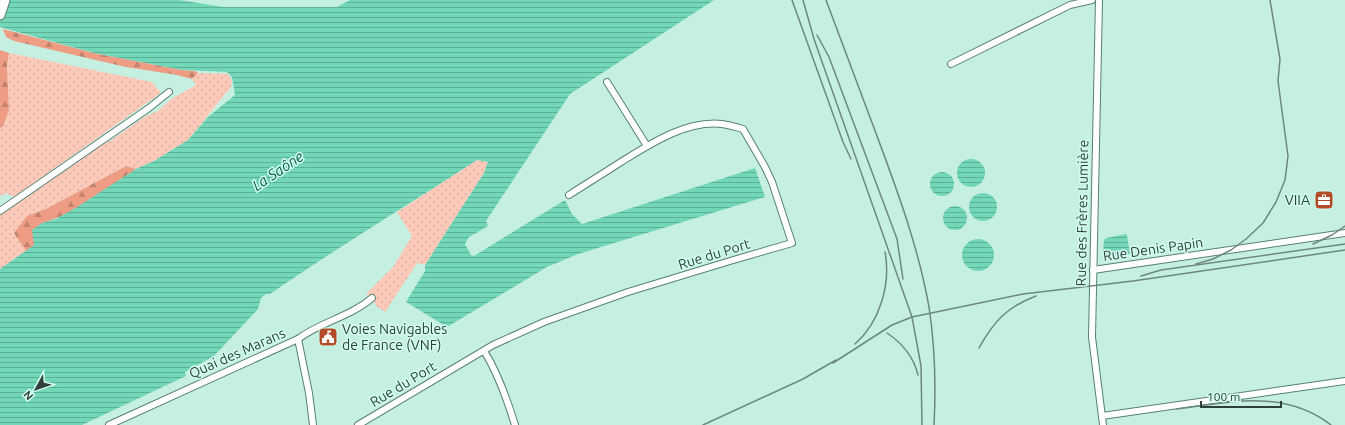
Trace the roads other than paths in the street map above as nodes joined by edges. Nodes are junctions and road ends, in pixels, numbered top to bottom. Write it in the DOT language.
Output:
graph roads {
  1 [pos="5,0"];
  2 [pos="1092,0"];
  3 [pos="1099,0"];
  4 [pos="0,15"];
  5 [pos="951,64"];
  6 [pos="607,82"];
  7 [pos="169,92"];
  8 [pos="647,146"];
  9 [pos="569,195"];
  10 [pos="0,211"];
  11 [pos="1345,233"];
  12 [pos="1093,270"];
  13 [pos="372,298"];
  14 [pos="298,339"];
  15 [pos="484,350"];
  16 [pos="1345,381"];
  17 [pos="1102,416"];
  18 [pos="109,425"];
  19 [pos="313,425"];
  20 [pos="358,425"];
  21 [pos="515,425"];
  22 [pos="1103,425"];
  1 -- 4 [label="main road"];
  2 -- 5 [label="street"];
  3 -- 12 [label="street, Rue des Frères Lumière"];
  6 -- 8 [label="street"];
  7 -- 10 [label="street"];
  8 -- 9 [label="street, Rue du Port"];
  8 -- 15 [label="street, Rue du Port"];
  11 -- 12 [label="street, Rue Denis Papin"];
  12 -- 17 [label="street, Rue des Frères Lumière"];
  13 -- 14 [label="street, Quai des Marans"];
  14 -- 18 [label="street, Quai des Marans"];
  14 -- 19 [label="street"];
  15 -- 20 [label="street, Rue du Port"];
  15 -- 21 [label="street"];
  16 -- 17 [label="street"];
  17 -- 22 [label="street, Rue des Frères Lumière"];
}
